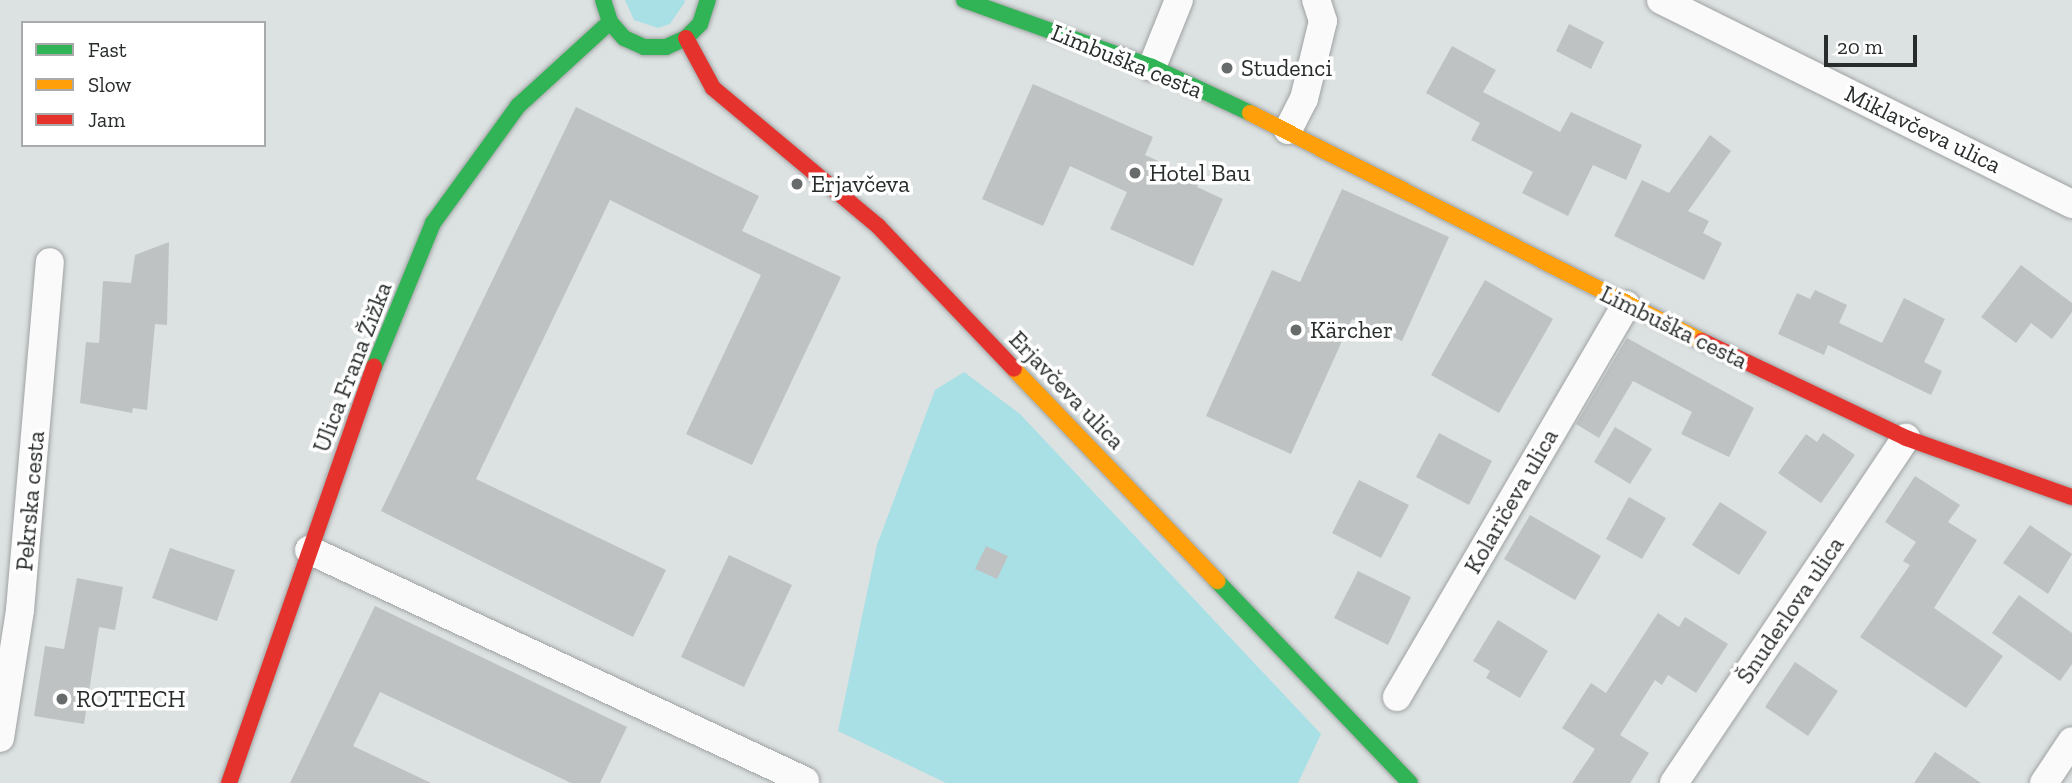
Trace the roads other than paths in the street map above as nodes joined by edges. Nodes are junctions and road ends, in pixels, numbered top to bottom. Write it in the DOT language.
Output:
graph roads {
  1 [pos="603,0"];
  2 [pos="708,0"];
  3 [pos="964,0"];
  4 [pos="1179,0"];
  5 [pos="1316,0"];
  6 [pos="1661,0"];
  7 [pos="610,22"];
  8 [pos="686,38"];
  9 [pos="1152,67"];
  10 [pos="1288,130"];
  11 [pos="2072,204"];
  12 [pos="50,262"];
  13 [pos="1626,305"];
  14 [pos="1906,438"];
  15 [pos="2072,498"];
  16 [pos="309,550"];
  17 [pos="1396,696"];
  18 [pos="0,738"];
  19 [pos="805,781"];
  20 [pos="229,783"];
  21 [pos="1410,783"];
  22 [pos="1674,783"];
  1 -- 7 [label="street"];
  2 -- 8 [label="street"];
  3 -- 9 [label="street, Limbuška cesta"];
  4 -- 9 [label="street"];
  5 -- 10 [label="street"];
  6 -- 11 [label="street, Miklavčeva ulica"];
  7 -- 8 [label="street"];
  7 -- 16 [label="street, Ulica Frana Žižka"];
  8 -- 21 [label="street, Erjavčeva ulica"];
  9 -- 10 [label="street, Limbuška cesta"];
  10 -- 13 [label="street, Limbuška cesta"];
  12 -- 18 [label="street, Pekrska cesta"];
  13 -- 14 [label="street, Limbuška cesta"];
  13 -- 17 [label="street, Kolaričeva ulica"];
  14 -- 15 [label="street, Limbuška cesta"];
  14 -- 22 [label="street, Šnuderlova ulica"];
  16 -- 19 [label="street"];
  16 -- 20 [label="street, Ulica Frana Žižka"];
}
